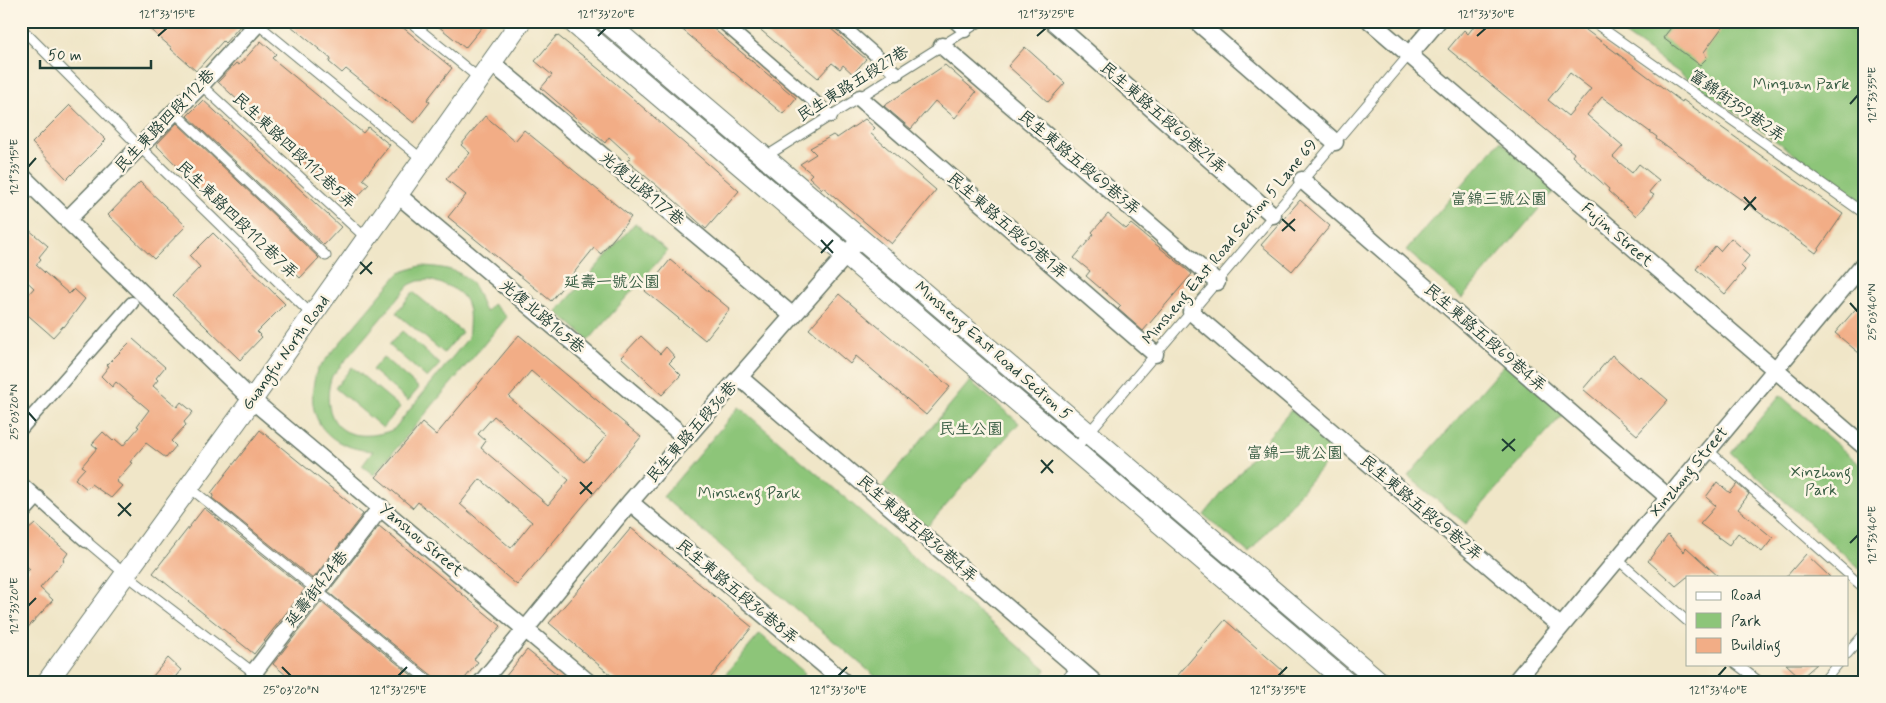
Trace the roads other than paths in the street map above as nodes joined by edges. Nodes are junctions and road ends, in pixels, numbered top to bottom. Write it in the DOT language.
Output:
graph roads {
  1 [pos="409,21"];
  2 [pos="521,21"];
  3 [pos="571,21"];
  4 [pos="605,21"];
  5 [pos="721,21"];
  6 [pos="837,21"];
  7 [pos="954,21"];
  8 [pos="981,21"];
  9 [pos="1052,21"];
  10 [pos="1196,21"];
  11 [pos="1370,21"];
  12 [pos="1438,21"];
  13 [pos="1592,21"];
  14 [pos="257,22"];
  15 [pos="21,28"];
  16 [pos="965,31"];
  17 [pos="942,46"];
  18 [pos="1409,55"];
  19 [pos="492,63"];
  20 [pos="898,74"];
  21 [pos="480,80"];
  22 [pos="201,86"];
  23 [pos="860,98"];
  24 [pos="174,112"];
  25 [pos="831,116"];
  26 [pos="1335,142"];
  27 [pos="140,147"];
  28 [pos="766,157"];
  29 [pos="423,160"];
  30 [pos="21,175"];
  31 [pos="1302,180"];
  32 [pos="398,195"];
  33 [pos="1865,214"];
  34 [pos="1273,215"];
  35 [pos="67,220"];
  36 [pos="861,238"];
  37 [pos="367,239"];
  38 [pos="846,255"];
  39 [pos="326,256"];
  40 [pos="1865,262"];
  41 [pos="1216,282"];
  42 [pos="132,303"];
  43 [pos="1191,312"];
  44 [pos="312,315"];
  45 [pos="792,316"];
  46 [pos="1156,354"];
  47 [pos="1775,370"];
  48 [pos="740,377"];
  49 [pos="252,400"];
  50 [pos="21,429"];
  51 [pos="1089,433"];
  52 [pos="686,438"];
  53 [pos="1865,447"];
  54 [pos="1074,449"];
  55 [pos="1708,450"];
  56 [pos="21,483"];
  57 [pos="188,487"];
  58 [pos="38,497"];
  59 [pos="1668,497"];
  60 [pos="630,502"];
  61 [pos="381,507"];
  62 [pos="21,516"];
  63 [pos="86,541"];
  64 [pos="1616,559"];
  65 [pos="125,574"];
  66 [pos="1865,589"];
  67 [pos="317,590"];
  68 [pos="1686,620"];
  69 [pos="1560,626"];
  70 [pos="526,628"];
  71 [pos="1865,633"];
  72 [pos="1848,653"];
  73 [pos="1739,666"];
  74 [pos="1836,666"];
  75 [pos="1077,667"];
  76 [pos="260,677"];
  77 [pos="47,682"];
  78 [pos="430,682"];
  79 [pos="482,682"];
  80 [pos="588,682"];
  81 [pos="844,682"];
  82 [pos="1064,682"];
  83 [pos="1094,682"];
  84 [pos="1346,682"];
  85 [pos="1380,682"];
  86 [pos="1515,682"];
  87 [pos="1760,682"];
  88 [pos="1823,682"];
  1 -- 21 [label="lane"];
  2 -- 19 [label="street, Guangfu North Road"];
  3 -- 38 [label="street, Minsheng East Road Section 5"];
  4 -- 28 [label="street, Minsheng East Road Section 5"];
  5 -- 25 [label="street"];
  6 -- 20 [label="street"];
  7 -- 16 [label="street"];
  8 -- 16 [label="lane, 民生東路五段27巷"];
  9 -- 34 [label="street, 民生東路五段69巷21弄"];
  10 -- 26 [label="street"];
  11 -- 18 [label="street, Fujin Street"];
  12 -- 18 [label="street"];
  13 -- 33 [label="lane, 富錦街359巷2弄"];
  14 -- 22 [label="street, 民生東路四段112巷"];
  14 -- 29 [label="lane"];
  15 -- 27 [label="lane, 民生東路四段112巷7弄"];
  16 -- 17 [label="lane, 民生東路五段27巷"];
  17 -- 20 [label="lane, 民生東路五段27巷"];
  17 -- 41 [label="street, 民生東路五段69巷3弄"];
  18 -- 26 [label="lane, Minsheng East Road Section 5 Lane 69"];
  18 -- 47 [label="street, Fujin Street"];
  19 -- 21 [label="street, Guangfu North Road"];
  19 -- 45 [label="street, 光復北路177巷"];
  20 -- 23 [label="lane, 民生東路五段27巷"];
  21 -- 29 [label="street, Guangfu North Road"];
  22 -- 24 [label="street, 民生東路四段112巷"];
  22 -- 37 [label="lane, 民生東路四段112巷5弄"];
  23 -- 25 [label="lane, 民生東路五段27巷"];
  23 -- 46 [label="street, 民生東路五段69巷1弄"];
  24 -- 27 [label="street, 民生東路四段112巷"];
  24 -- 39 [label="lane"];
  25 -- 28 [label="lane, 民生東路五段27巷"];
  26 -- 31 [label="lane, Minsheng East Road Section 5 Lane 69"];
  27 -- 35 [label="street, 民生東路四段112巷"];
  27 -- 44 [label="lane, 民生東路四段112巷7弄"];
  28 -- 36 [label="street, Minsheng East Road Section 5"];
  29 -- 32 [label="street, Guangfu North Road"];
  30 -- 35 [label="street, Yanshou Street"];
  31 -- 34 [label="lane, Minsheng East Road Section 5 Lane 69"];
  31 -- 59 [label="street, 民生東路五段69巷4弄"];
  32 -- 37 [label="street, Guangfu North Road"];
  32 -- 52 [label="street, 光復北路165巷"];
  34 -- 41 [label="lane, Minsheng East Road Section 5 Lane 69"];
  35 -- 49 [label="street, Yanshou Street"];
  36 -- 38 [label="street, 民生東路五段36巷"];
  36 -- 51 [label="street, Minsheng East Road Section 5"];
  37 -- 44 [label="street, Guangfu North Road"];
  38 -- 45 [label="street, 民生東路五段36巷"];
  38 -- 54 [label="street, Minsheng East Road Section 5"];
  40 -- 47 [label="street, Xinzhong Street"];
  41 -- 43 [label="lane, Minsheng East Road Section 5 Lane 69"];
  42 -- 50 [label="street"];
  43 -- 46 [label="lane, Minsheng East Road Section 5 Lane 69"];
  43 -- 69 [label="street, 民生東路五段69巷2弄"];
  44 -- 49 [label="street, Guangfu North Road"];
  45 -- 48 [label="street, 民生東路五段36巷"];
  46 -- 51 [label="lane, Minsheng East Road Section 5 Lane 69"];
  47 -- 53 [label="street, Fujin Street"];
  47 -- 55 [label="street, Xinzhong Street"];
  48 -- 52 [label="street, 民生東路五段36巷"];
  48 -- 75 [label="street, 民生東路五段36巷4弄"];
  49 -- 57 [label="street, Guangfu North Road"];
  49 -- 61 [label="street, Yanshou Street"];
  51 -- 54 [label="lane, Minsheng East Road Section 5 Lane 69"];
  51 -- 85 [label="street, Minsheng East Road Section 5"];
  52 -- 60 [label="street, 民生東路五段36巷"];
  54 -- 84 [label="street, Minsheng East Road Section 5"];
  55 -- 59 [label="street, Xinzhong Street"];
  55 -- 66 [label="lane"];
  56 -- 58 [label="street"];
  57 -- 65 [label="street, Guangfu North Road"];
  57 -- 67 [label="lane"];
  58 -- 62 [label="street"];
  58 -- 63 [label="street"];
  59 -- 64 [label="street, Xinzhong Street"];
  60 -- 70 [label="street, 民生東路五段36巷"];
  60 -- 81 [label="street, 民生東路五段36巷8弄"];
  61 -- 67 [label="street, 延壽街424巷"];
  61 -- 70 [label="street, Yanshou Street"];
  63 -- 65 [label="lane"];
  64 -- 68 [label="lane"];
  64 -- 69 [label="street, Xinzhong Street"];
  65 -- 76 [label="lane"];
  65 -- 77 [label="street, Guangfu North Road"];
  67 -- 76 [label="street, 延壽街424巷"];
  67 -- 78 [label="lane"];
  69 -- 86 [label="street, Xinzhong Street"];
  70 -- 79 [label="street, 民生東路五段36巷"];
  70 -- 80 [label="street, Yanshou Street"];
  71 -- 72 [label="lane"];
  73 -- 87 [label="lane"];
  74 -- 88 [label="lane"];
  75 -- 82 [label="lane"];
  75 -- 83 [label="street, 民生東路五段36巷4弄"];
}
